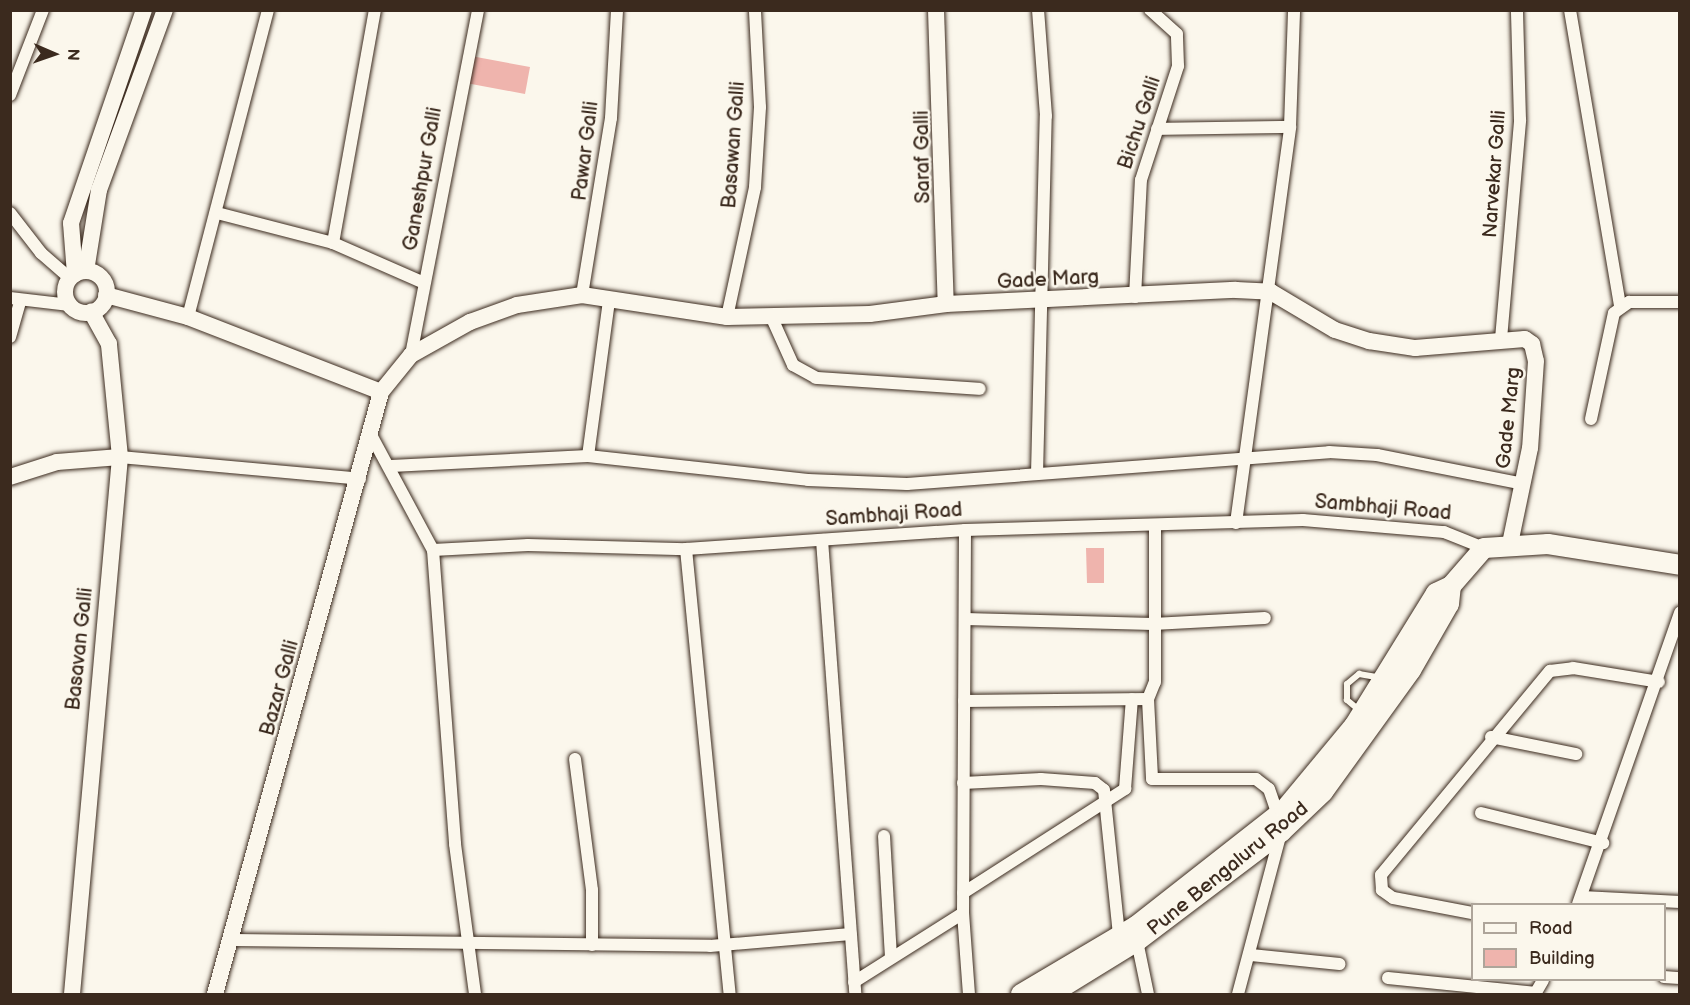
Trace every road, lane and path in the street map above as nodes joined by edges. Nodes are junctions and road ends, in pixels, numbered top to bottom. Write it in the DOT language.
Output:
graph roads {
  1 [pos="43,10"];
  2 [pos="144,10"];
  3 [pos="165,10"];
  4 [pos="268,10"];
  5 [pos="375,10"];
  6 [pos="478,10"];
  7 [pos="617,10"];
  8 [pos="755,10"];
  9 [pos="936,10"];
  10 [pos="1038,10"];
  11 [pos="1150,10"];
  12 [pos="1294,10"];
  13 [pos="1517,10"];
  14 [pos="1570,10"];
  15 [pos="10,95"];
  16 [pos="1290,127"];
  17 [pos="1157,129"];
  18 [pos="10,213"];
  19 [pos="217,213"];
  20 [pos="333,243"];
  21 [pos="77,274"];
  22 [pos="424,283"];
  23 [pos="1271,292"];
  24 [pos="106,295"];
  25 [pos="582,295"];
  26 [pos="1135,297"];
  27 [pos="15,299"];
  28 [pos="609,301"];
  29 [pos="1037,302"];
  30 [pos="1680,302"];
  31 [pos="946,304"];
  32 [pos="70,305"];
  33 [pos="1620,306"];
  34 [pos="91,312"];
  35 [pos="771,316"];
  36 [pos="188,317"];
  37 [pos="727,317"];
  38 [pos="10,337"];
  39 [pos="1501,339"];
  40 [pos="411,356"];
  41 [pos="980,389"];
  42 [pos="381,392"];
  43 [pos="1591,419"];
  44 [pos="371,435"];
  45 [pos="1242,455"];
  46 [pos="588,456"];
  47 [pos="120,457"];
  48 [pos="391,466"];
  49 [pos="1037,474"];
  50 [pos="10,477"];
  51 [pos="360,478"];
  52 [pos="1522,483"];
  53 [pos="1236,524"];
  54 [pos="1155,527"];
  55 [pos="965,530"];
  56 [pos="822,540"];
  57 [pos="1510,544"];
  58 [pos="1484,548"];
  59 [pos="686,549"];
  60 [pos="433,550"];
  61 [pos="1680,565"];
  62 [pos="1451,586"];
  63 [pos="1680,612"];
  64 [pos="1265,618"];
  65 [pos="965,619"];
  66 [pos="1154,624"];
  67 [pos="1385,679"];
  68 [pos="1659,682"];
  69 [pos="1132,699"];
  70 [pos="1148,699"];
  71 [pos="964,701"];
  72 [pos="1363,714"];
  73 [pos="1491,737"];
  74 [pos="1576,754"];
  75 [pos="575,759"];
  76 [pos="963,783"];
  77 [pos="1106,801"];
  78 [pos="1481,813"];
  79 [pos="1280,823"];
  80 [pos="884,836"];
  81 [pos="1603,843"];
  82 [pos="963,893"];
  83 [pos="1580,901"];
  84 [pos="1680,902"];
  85 [pos="963,913"];
  86 [pos="1471,914"];
  87 [pos="850,934"];
  88 [pos="1128,938"];
  89 [pos="234,940"];
  90 [pos="468,943"];
  91 [pos="725,943"];
  92 [pos="592,945"];
  93 [pos="1251,955"];
  94 [pos="891,956"];
  95 [pos="1340,964"];
  96 [pos="1388,978"];
  97 [pos="855,988"];
  98 [pos="72,994"];
  99 [pos="215,994"];
  100 [pos="475,994"];
  101 [pos="730,994"];
  102 [pos="969,994"];
  103 [pos="1021,994"];
  104 [pos="1051,994"];
  105 [pos="1148,994"];
  106 [pos="1238,994"];
  107 [pos="1536,994"];
  1 -- 15 [label="street"];
  2 -- 21 [label="street"];
  3 -- 21 [label="street"];
  4 -- 19 [label="street"];
  5 -- 20 [label="street"];
  6 -- 22 [label="street, Ganeshpur Galli"];
  7 -- 25 [label="street, Pawar Galli"];
  8 -- 37 [label="street, Basawan Galli"];
  9 -- 31 [label="street, Saraf Galli"];
  10 -- 29 [label="street"];
  11 -- 17 [label="street, Bichu Galli"];
  12 -- 16 [label="street"];
  13 -- 39 [label="street, Narvekar Galli"];
  14 -- 33 [label="street"];
  16 -- 17 [label="street"];
  16 -- 23 [label="street"];
  17 -- 26 [label="street, Bichu Galli"];
  18 -- 21 [label="street"];
  19 -- 20 [label="street"];
  19 -- 36 [label="street"];
  20 -- 22 [label="street"];
  21 -- 24 [label="street"];
  21 -- 32 [label="street"];
  22 -- 40 [label="street, Ganeshpur Galli"];
  23 -- 26 [label="street, Gade Marg"];
  23 -- 39 [label="street, Gade Marg"];
  23 -- 45 [label="street"];
  24 -- 34 [label="street"];
  24 -- 36 [label="street"];
  25 -- 28 [label="street, Gade Marg"];
  25 -- 40 [label="street, Gade Marg"];
  26 -- 29 [label="street, Gade Marg"];
  27 -- 32 [label="street"];
  27 -- 38 [label="street"];
  28 -- 37 [label="street, Gade Marg"];
  28 -- 46 [label="street"];
  29 -- 31 [label="street, Gade Marg"];
  29 -- 49 [label="street"];
  30 -- 33 [label="street"];
  31 -- 35 [label="street, Gade Marg"];
  32 -- 34 [label="street"];
  33 -- 43 [label="street"];
  34 -- 47 [label="street, Basavan Galli"];
  35 -- 37 [label="street, Gade Marg"];
  35 -- 41 [label="street"];
  36 -- 42 [label="street"];
  39 -- 52 [label="street, Gade Marg"];
  40 -- 42 [label="street, Gade Marg"];
  42 -- 44 [label="street, Bazar Galli"];
  44 -- 48 [label="street"];
  44 -- 51 [label="street, Bazar Galli"];
  45 -- 49 [label="street"];
  45 -- 52 [label="street"];
  45 -- 53 [label="street"];
  46 -- 48 [label="street"];
  46 -- 49 [label="street"];
  47 -- 50 [label="street"];
  47 -- 51 [label="street"];
  47 -- 98 [label="street, Basavan Galli"];
  48 -- 60 [label="street"];
  51 -- 89 [label="street, Bazar Galli"];
  52 -- 57 [label="street, Gade Marg"];
  53 -- 54 [label="street, Sambhaji Road"];
  53 -- 58 [label="street, Sambhaji Road"];
  54 -- 55 [label="street, Sambhaji Road"];
  54 -- 66 [label="street"];
  55 -- 56 [label="street, Sambhaji Road"];
  55 -- 65 [label="street"];
  56 -- 59 [label="street, Sambhaji Road"];
  56 -- 87 [label="street"];
  57 -- 58 [label="main road"];
  57 -- 61 [label="main road"];
  58 -- 62 [label="main road, Pune Bengaluru Road"];
  59 -- 60 [label="street, Sambhaji Road"];
  59 -- 91 [label="street"];
  60 -- 90 [label="street"];
  62 -- 67 [label="main road"];
  62 -- 79 [label="main road, Pune Bengaluru Road"];
  63 -- 68 [label="street"];
  64 -- 66 [label="street"];
  65 -- 66 [label="street"];
  65 -- 71 [label="street"];
  66 -- 70 [label="street"];
  67 -- 72 [label="main road"];
  67 -- 72 [label="lane"];
  68 -- 73 [label="street"];
  68 -- 81 [label="street"];
  69 -- 70 [label="street"];
  69 -- 71 [label="street"];
  69 -- 77 [label="street"];
  70 -- 79 [label="street"];
  71 -- 76 [label="street"];
  72 -- 79 [label="main road"];
  73 -- 74 [label="street"];
  73 -- 86 [label="street"];
  75 -- 92 [label="street"];
  76 -- 77 [label="street"];
  76 -- 82 [label="street"];
  77 -- 82 [label="street"];
  77 -- 88 [label="street"];
  78 -- 81 [label="street"];
  79 -- 88 [label="main road"];
  79 -- 93 [label="street"];
  80 -- 94 [label="street"];
  81 -- 83 [label="street"];
  82 -- 85 [label="street"];
  83 -- 84 [label="street"];
  85 -- 94 [label="street"];
  85 -- 102 [label="street"];
  87 -- 91 [label="street"];
  87 -- 97 [label="street"];
  88 -- 103 [label="main road"];
  88 -- 104 [label="main road, Pune Bengaluru Road"];
  88 -- 105 [label="street"];
  89 -- 90 [label="street"];
  89 -- 99 [label="street, Bazar Galli"];
  90 -- 92 [label="street"];
  90 -- 100 [label="street"];
  91 -- 92 [label="street"];
  91 -- 101 [label="street"];
  93 -- 95 [label="street"];
  93 -- 106 [label="street"];
  94 -- 97 [label="street"];
  96 -- 107 [label="street"];
}
